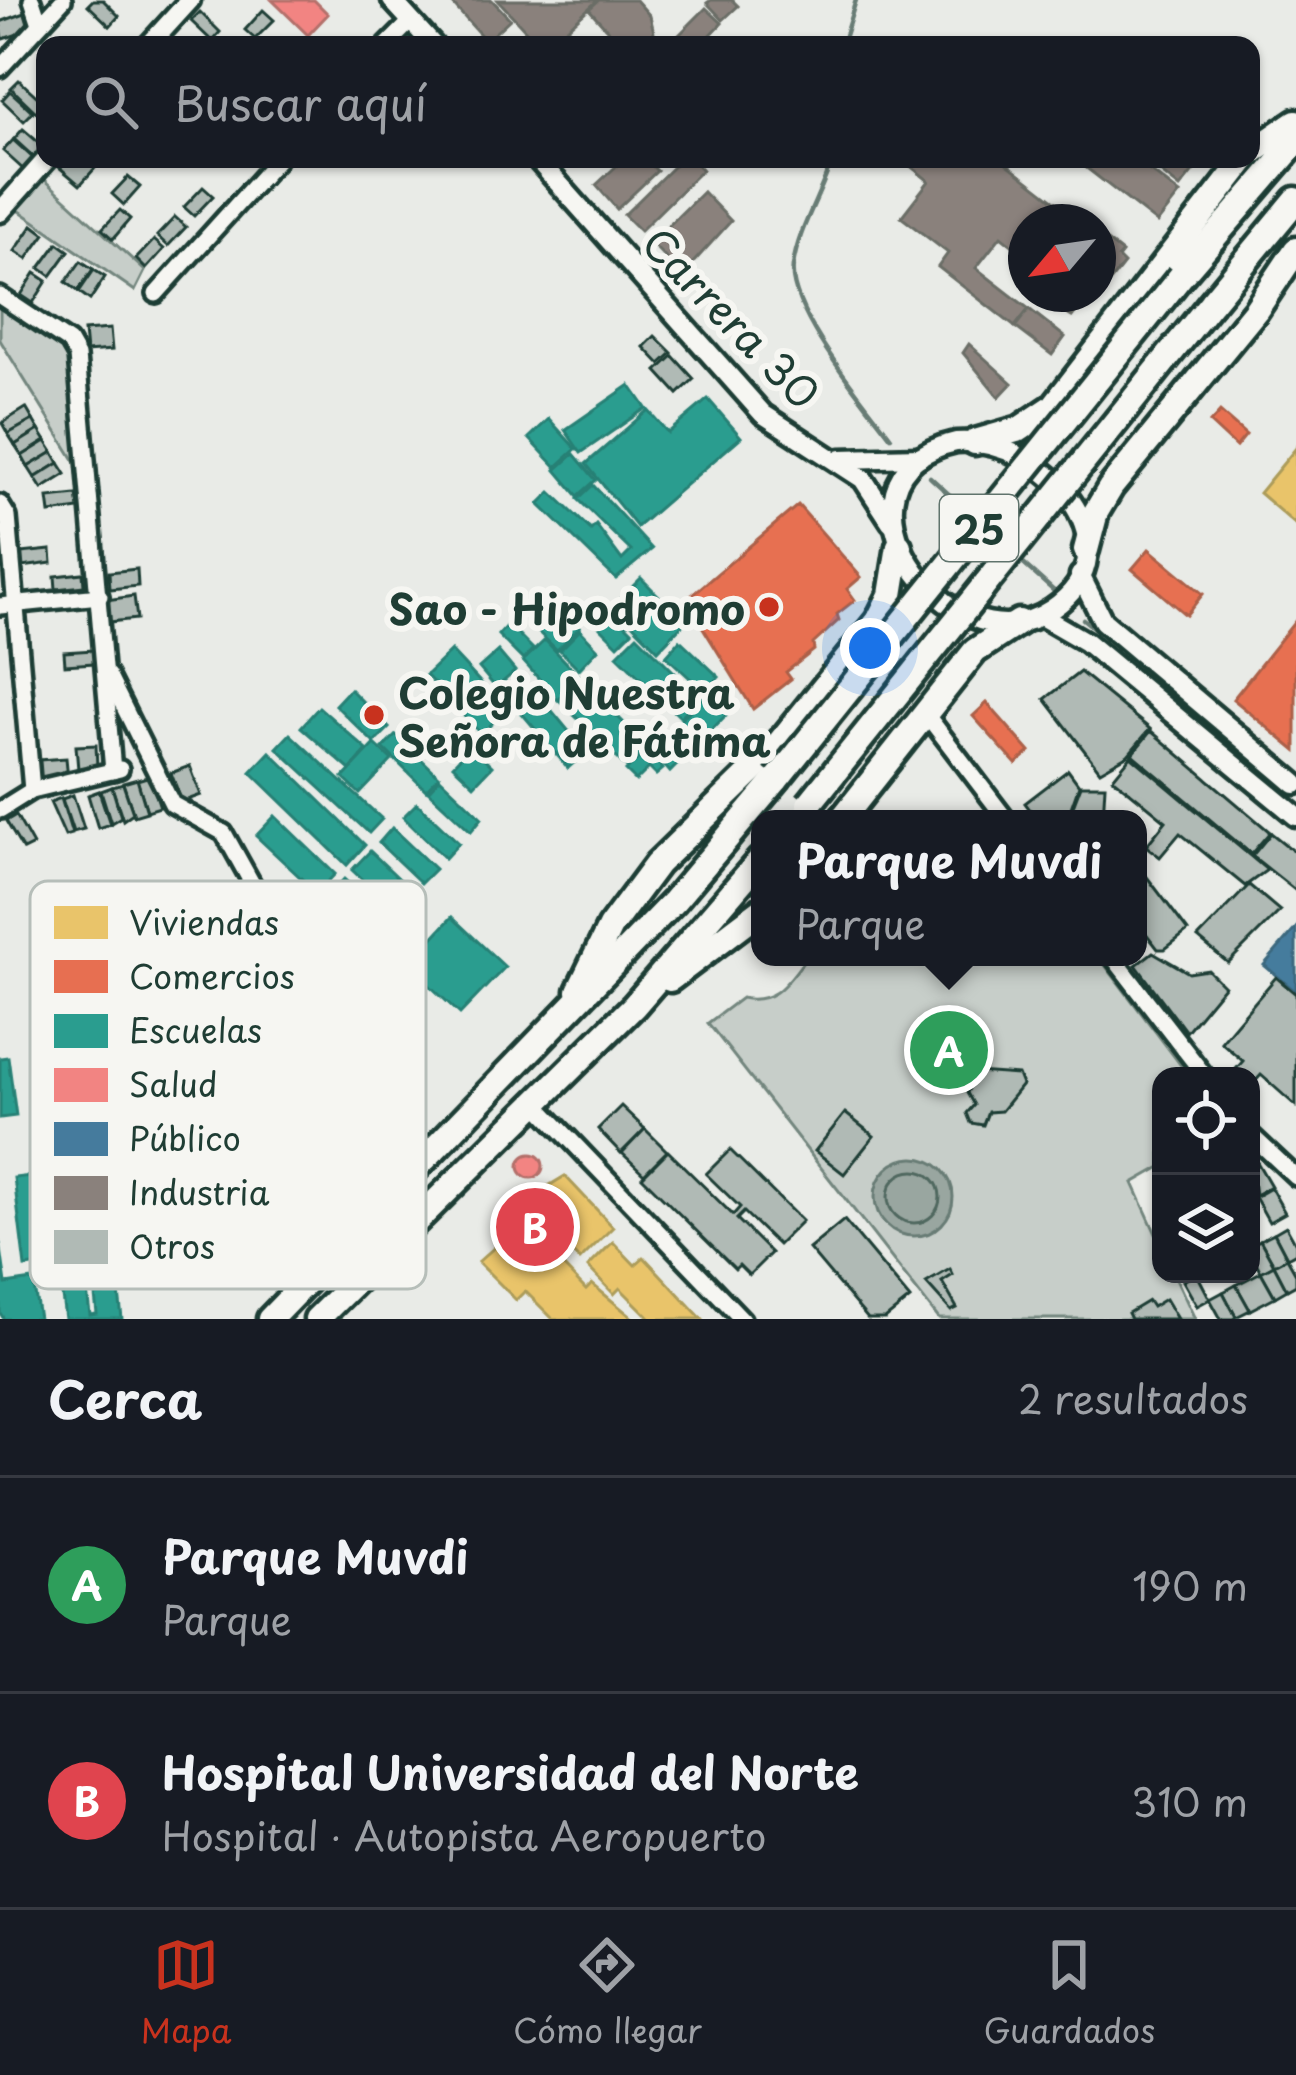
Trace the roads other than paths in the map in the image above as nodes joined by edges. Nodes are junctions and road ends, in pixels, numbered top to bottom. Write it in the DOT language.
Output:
graph roads {
  1 [pos="32,0"];
  2 [pos="63,0"];
  3 [pos="190,0"];
  4 [pos="392,0"];
  5 [pos="411,21"];
  6 [pos="40,24"];
  7 [pos="157,36"];
  8 [pos="396,36"];
  9 [pos="425,36"];
  10 [pos="0,68"];
  11 [pos="1296,122"];
  12 [pos="1296,142"];
  13 [pos="1260,148"];
  14 [pos="38,168"];
  15 [pos="270,168"];
  16 [pos="545,168"];
  17 [pos="1239,168"];
  18 [pos="1296,200"];
  19 [pos="0,212"];
  20 [pos="1296,250"];
  21 [pos="155,295"];
  22 [pos="0,296"];
  23 [pos="975,442"];
  24 [pos="920,457"];
  25 [pos="837,459"];
  26 [pos="0,504"];
  27 [pos="896,537"];
  28 [pos="1083,563"];
  29 [pos="100,596"];
  30 [pos="19,605"];
  31 [pos="0,606"];
  32 [pos="1030,619"];
  33 [pos="108,675"];
  34 [pos="926,714"];
  35 [pos="1296,784"];
  36 [pos="32,790"];
  37 [pos="0,810"];
  38 [pos="805,810"];
  39 [pos="849,810"];
  40 [pos="999,810"];
  41 [pos="1296,816"];
  42 [pos="751,870"];
  43 [pos="251,881"];
  44 [pos="751,918"];
  45 [pos="1120,966"];
  46 [pos="574,1004"];
  47 [pos="634,1006"];
  48 [pos="1198,1067"];
  49 [pos="537,1105"];
  50 [pos="1260,1143"];
  51 [pos="426,1157"];
  52 [pos="1296,1177"];
  53 [pos="426,1213"];
  54 [pos="299,1289"];
  55 [pos="348,1289"];
  56 [pos="270,1319"];
  57 [pos="317,1319"];
  58 [pos="742,1319"];
  1 -- 6 [label="street"];
  2 -- 6 [label="street"];
  3 -- 7 [label="street"];
  4 -- 5 [label="street"];
  5 -- 8 [label="street"];
  5 -- 9 [label="street"];
  6 -- 10 [label="street"];
  11 -- 13 [label="highway"];
  12 -- 46 [label="highway, 25, bridge"];
  14 -- 19 [label="street"];
  15 -- 21 [label="street"];
  16 -- 25 [label="street, Carrera 30"];
  17 -- 23 [label="highway"];
  18 -- 38 [label="highway, 25, bridge"];
  20 -- 28 [label="highway"];
  22 -- 29 [label="street"];
  23 -- 24 [label="street"];
  23 -- 28 [label="street"];
  24 -- 25 [label="street, Carrera 30"];
  24 -- 27 [label="street"];
  25 -- 27 [label="street, Carrera 30"];
  26 -- 30 [label="street"];
  27 -- 32 [label="street"];
  27 -- 46 [label="highway"];
  28 -- 32 [label="street"];
  28 -- 35 [label="street"];
  29 -- 30 [label="street"];
  29 -- 33 [label="street"];
  30 -- 31 [label="street"];
  30 -- 36 [label="street"];
  32 -- 34 [label="highway"];
  32 -- 41 [label="street"];
  33 -- 36 [label="street"];
  33 -- 43 [label="street"];
  34 -- 39 [label="highway"];
  34 -- 40 [label="street"];
  36 -- 37 [label="street"];
  42 -- 47 [label="highway"];
  44 -- 47 [label="highway"];
  45 -- 48 [label="street"];
  46 -- 51 [label="highway, 25"];
  47 -- 49 [label="highway"];
  49 -- 53 [label="highway"];
  49 -- 58 [label="street"];
  50 -- 52 [label="street"];
  54 -- 56 [label="highway, 25"];
  55 -- 57 [label="highway"];
}
